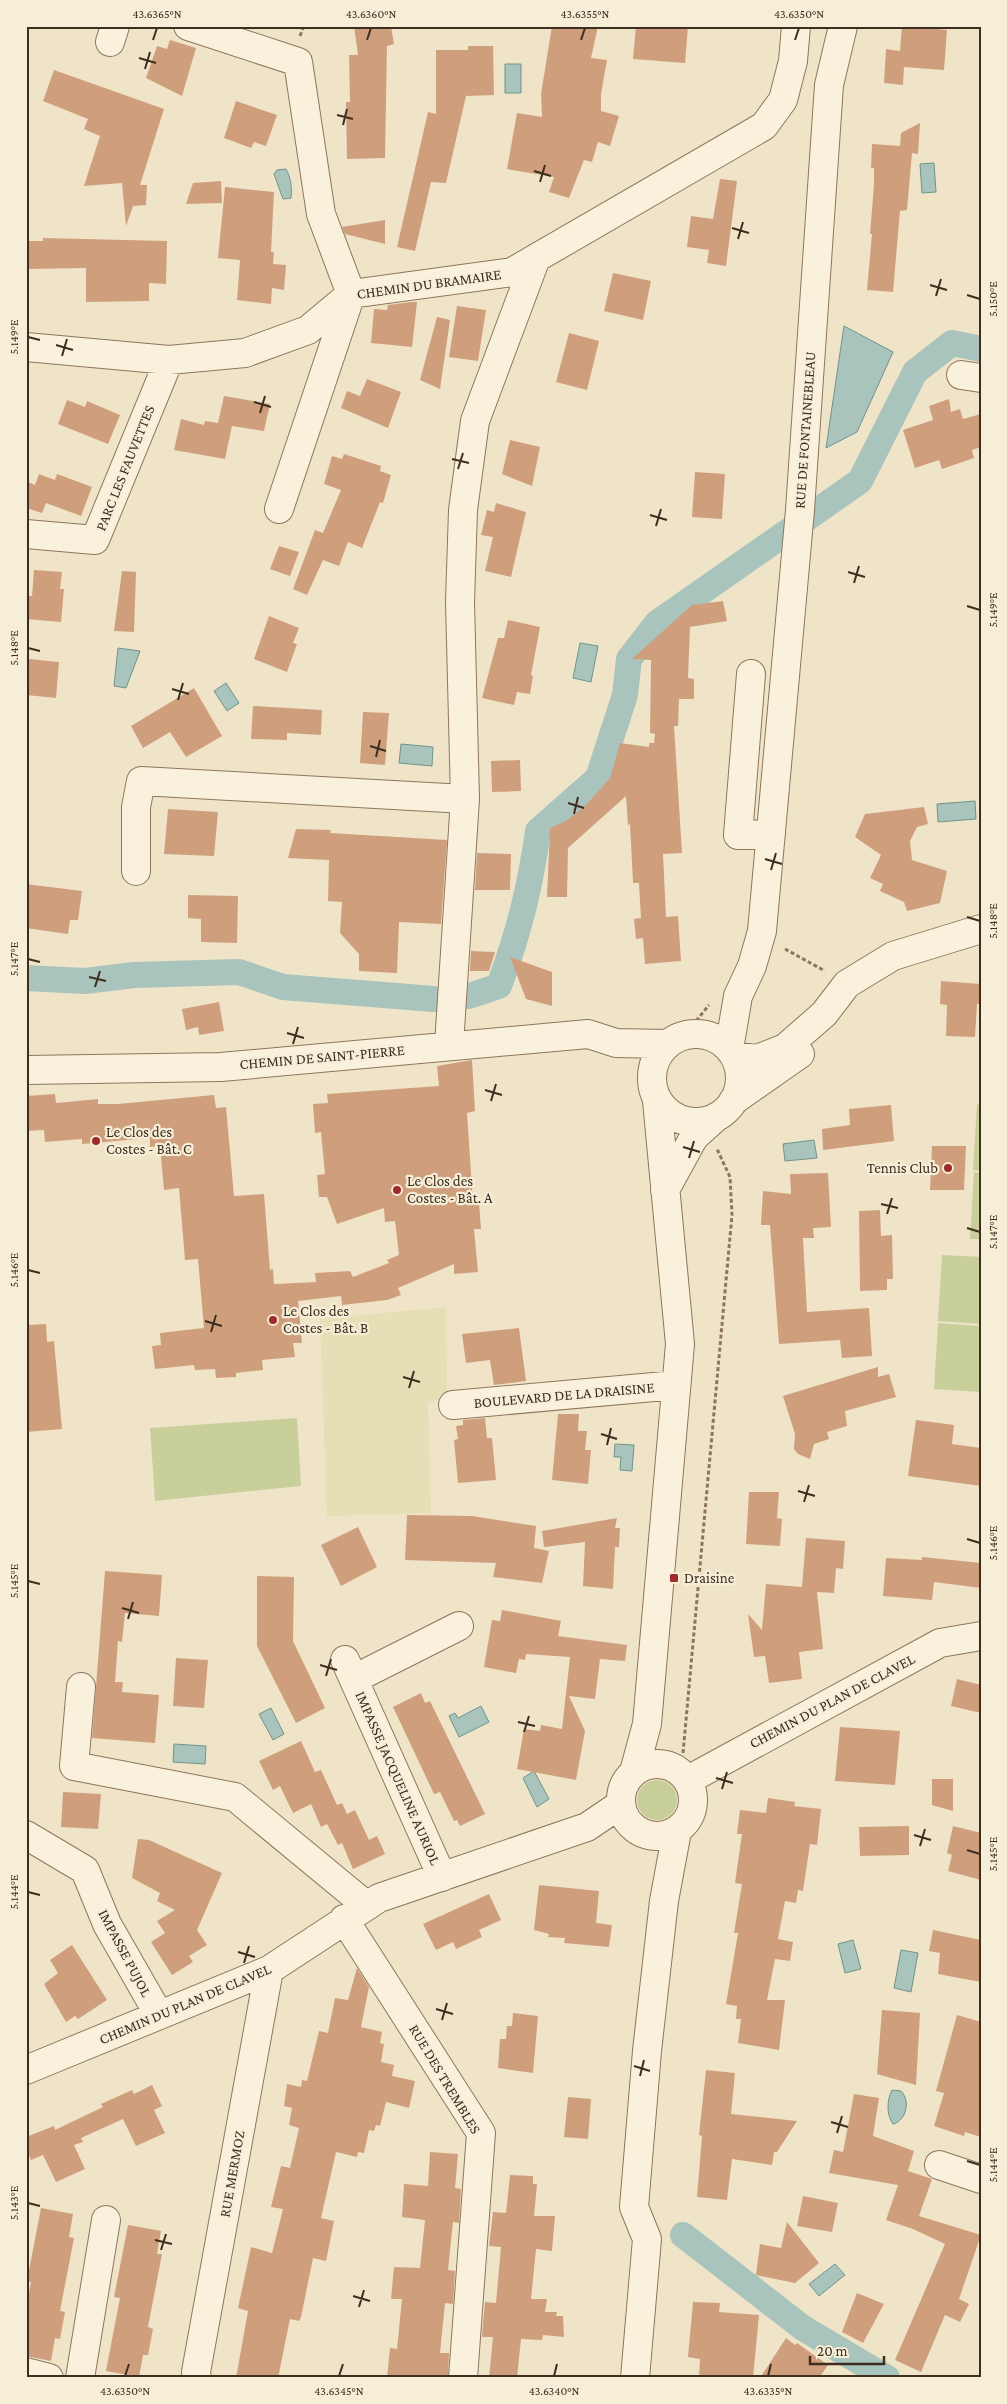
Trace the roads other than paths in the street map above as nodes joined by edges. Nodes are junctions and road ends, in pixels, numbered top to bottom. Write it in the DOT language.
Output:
graph roads {
  1 [pos="188,26"];
  2 [pos="796,26"];
  3 [pos="843,26"];
  4 [pos="536,258"];
  5 [pos="351,294"];
  6 [pos="26,347"];
  7 [pos="169,360"];
  8 [pos="279,510"];
  9 [pos="26,534"];
  10 [pos="751,674"];
  11 [pos="465,799"];
  12 [pos="771,834"];
  13 [pos="136,871"];
  14 [pos="981,929"];
  15 [pos="738,996"];
  16 [pos="824,1014"];
  17 [pos="705,1035"];
  18 [pos="616,1043"];
  19 [pos="667,1044"];
  20 [pos="449,1045"];
  21 [pos="731,1052"];
  22 [pos="26,1070"];
  23 [pos="655,1095"];
  24 [pos="724,1110"];
  25 [pos="665,1190"];
  26 [pos="676,1385"];
  27 [pos="453,1405"];
  28 [pos="459,1626"];
  29 [pos="981,1636"];
  30 [pos="81,1687"];
  31 [pos="647,1724"];
  32 [pos="679,1767"];
  33 [pos="634,1772"];
  34 [pos="634,1822"];
  35 [pos="676,1831"];
  36 [pos="26,1835"];
  37 [pos="442,1877"];
  38 [pos="664,1900"];
  39 [pos="367,1906"];
  40 [pos="344,1919"];
  41 [pos="269,1970"];
  42 [pos="159,2015"];
  43 [pos="26,2070"];
  44 [pos="939,2164"];
  45 [pos="981,2179"];
  46 [pos="106,2220"];
  47 [pos="80,2378"];
  48 [pos="197,2378"];
  49 [pos="463,2378"];
  50 [pos="635,2378"];
  1 -- 5 [label="street"];
  2 -- 4 [label="street, CHEMIN DU BRAMAIRE"];
  3 -- 12 [label="street, RUE DE FONTAINEBLEAU"];
  4 -- 5 [label="street, CHEMIN DU BRAMAIRE"];
  4 -- 11 [label="street"];
  5 -- 7 [label="street, CHEMIN DU BRAMAIRE"];
  5 -- 8 [label="street"];
  6 -- 7 [label="street, CHEMIN DU BRAMAIRE"];
  7 -- 9 [label="street, PARC LES FAUVETTES"];
  10 -- 12 [label="street"];
  11 -- 13 [label="street"];
  11 -- 20 [label="street"];
  12 -- 15 [label="street, RUE DE FONTAINEBLEAU"];
  14 -- 16 [label="street"];
  15 -- 17 [label="street, RUE DE FONTAINEBLEAU"];
  15 -- 21 [label="street, RUE DE FONTAINEBLEAU"];
  16 -- 21 [label="street"];
  16 -- 24 [label="street"];
  17 -- 19 [label="street"];
  17 -- 21 [label="street"];
  18 -- 19 [label="street, CHEMIN DE SAINT-PIERRE"];
  18 -- 20 [label="street, CHEMIN DE SAINT-PIERRE"];
  18 -- 23 [label="street, CHEMIN DE SAINT-PIERRE"];
  19 -- 23 [label="street"];
  20 -- 22 [label="street, CHEMIN DE SAINT-PIERRE"];
  21 -- 24 [label="street"];
  23 -- 24 [label="street"];
  23 -- 25 [label="street, BOULEVARD DE LA DRAISINE"];
  24 -- 25 [label="street"];
  25 -- 26 [label="street, BOULEVARD DE LA DRAISINE"];
  26 -- 27 [label="street, BOULEVARD DE LA DRAISINE"];
  26 -- 31 [label="street, BOULEVARD DE LA DRAISINE"];
  28 -- 37 [label="street, IMPASSE JACQUELINE AURIOL"];
  29 -- 32 [label="street, CHEMIN DU PLAN DE CLAVEL"];
  30 -- 39 [label="street"];
  31 -- 32 [label="street"];
  31 -- 33 [label="street, BOULEVARD DE LA DRAISINE"];
  32 -- 33 [label="street"];
  32 -- 35 [label="street"];
  33 -- 34 [label="street"];
  34 -- 35 [label="street"];
  34 -- 37 [label="street, CHEMIN DU PLAN DE CLAVEL"];
  34 -- 38 [label="street"];
  35 -- 38 [label="street"];
  36 -- 42 [label="street, IMPASSE PUJOL"];
  37 -- 39 [label="street, CHEMIN DU PLAN DE CLAVEL"];
  38 -- 50 [label="street"];
  39 -- 40 [label="street, CHEMIN DU PLAN DE CLAVEL"];
  40 -- 41 [label="street, CHEMIN DU PLAN DE CLAVEL"];
  40 -- 49 [label="street, RUE DES TREMBLES"];
  41 -- 42 [label="street, CHEMIN DU PLAN DE CLAVEL"];
  41 -- 48 [label="street, RUE MERMOZ"];
  42 -- 43 [label="street, CHEMIN DU PLAN DE CLAVEL"];
  44 -- 45 [label="street"];
  46 -- 47 [label="street"];
}
